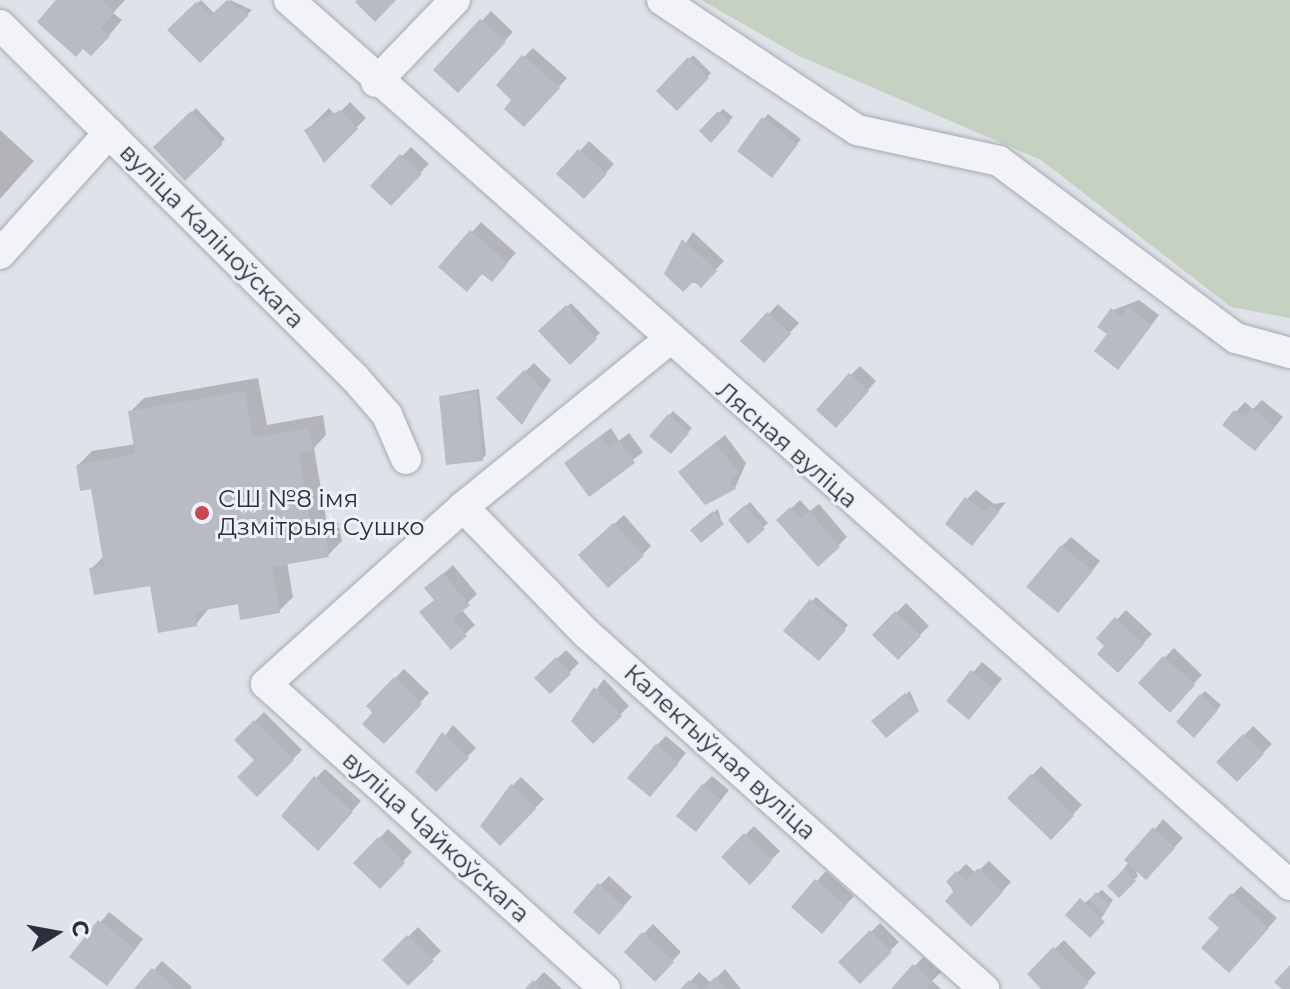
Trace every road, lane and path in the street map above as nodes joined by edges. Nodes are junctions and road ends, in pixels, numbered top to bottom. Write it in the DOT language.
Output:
graph roads {
  1 [pos="289,0"];
  2 [pos="455,0"];
  3 [pos="662,0"];
  4 [pos="0,25"];
  5 [pos="376,82"];
  6 [pos="109,133"];
  7 [pos="0,254"];
  8 [pos="667,341"];
  9 [pos="1290,353"];
  10 [pos="406,459"];
  11 [pos="463,507"];
  12 [pos="1290,885"];
  13 [pos="605,989"];
  14 [pos="984,989"];
  1 -- 5 [label="street, Лясная вуліца"];
  2 -- 5 [label="street"];
  3 -- 9 [label="street"];
  4 -- 6 [label="street, вуліца Каліноўскага"];
  5 -- 8 [label="street, Лясная вуліца"];
  6 -- 7 [label="street"];
  6 -- 10 [label="street, вуліца Каліноўскага"];
  8 -- 11 [label="street"];
  8 -- 12 [label="street, Лясная вуліца"];
  11 -- 13 [label="street, вуліца Чайкоўскага"];
  11 -- 14 [label="street, Калектыўная вуліца"];
}
